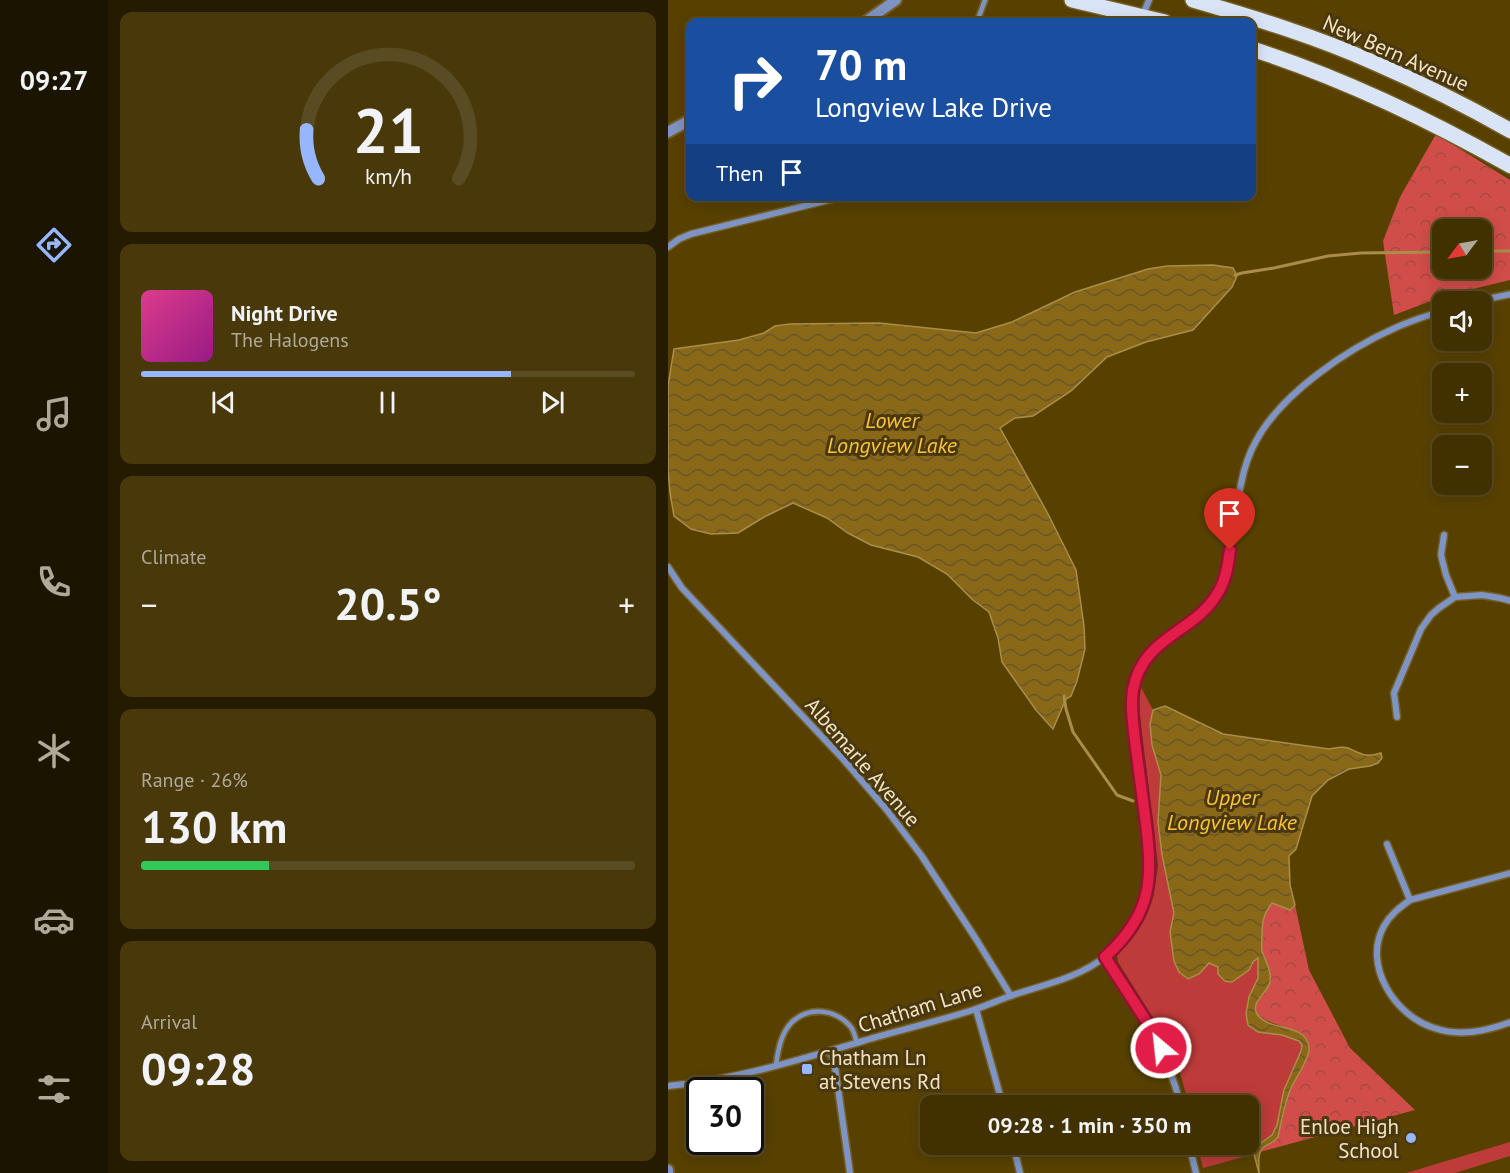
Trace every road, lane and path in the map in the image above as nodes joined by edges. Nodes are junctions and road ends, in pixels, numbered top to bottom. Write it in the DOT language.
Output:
graph roads {
  1 [pos="896,0"];
  2 [pos="985,0"];
  3 [pos="1072,0"];
  4 [pos="1149,0"];
  5 [pos="1193,0"];
  6 [pos="878,18"];
  7 [pos="978,18"];
  8 [pos="1136,18"];
  9 [pos="1140,18"];
  10 [pos="1255,18"];
  11 [pos="1256,18"];
  12 [pos="1256,50"];
  13 [pos="686,122"];
  14 [pos="1511,131"];
  15 [pos="668,132"];
  16 [pos="1511,166"];
  17 [pos="825,201"];
  18 [pos="668,247"];
  19 [pos="1511,294"];
  20 [pos="1492,298"];
  21 [pos="1432,315"];
  22 [pos="1444,535"];
  23 [pos="668,567"];
  24 [pos="1455,597"];
  25 [pos="1511,602"];
  26 [pos="1397,717"];
  27 [pos="1387,843"];
  28 [pos="1511,873"];
  29 [pos="1410,900"];
  30 [pos="1105,957"];
  31 [pos="1011,996"];
  32 [pos="976,1009"];
  33 [pos="1511,1022"];
  34 [pos="857,1043"];
  35 [pos="830,1051"];
  36 [pos="776,1065"];
  37 [pos="668,1086"];
  38 [pos="1000,1095"];
  39 [pos="1178,1095"];
  40 [pos="1016,1155"];
  41 [pos="1192,1155"];
  42 [pos="850,1173"];
  43 [pos="1020,1173"];
  44 [pos="1196,1173"];
  1 -- 6 [label="street"];
  2 -- 7 [label="lane"];
  3 -- 8 [label="main road"];
  4 -- 9 [label="street"];
  5 -- 10 [label="main road, New Bern Avenue"];
  11 -- 14 [label="main road, New Bern Avenue"];
  12 -- 16 [label="main road"];
  13 -- 15 [label="street"];
  17 -- 18 [label="street"];
  19 -- 20 [label="street"];
  21 -- 30 [label="street, Chatham Lane"];
  22 -- 24 [label="street"];
  23 -- 31 [label="street, Albemarle Avenue"];
  24 -- 25 [label="street"];
  24 -- 26 [label="street"];
  27 -- 29 [label="street"];
  28 -- 29 [label="street"];
  29 -- 33 [label="street"];
  30 -- 31 [label="street, Chatham Lane"];
  30 -- 39 [label="street"];
  31 -- 32 [label="street, Chatham Lane"];
  32 -- 34 [label="street, Chatham Lane"];
  32 -- 38 [label="street"];
  34 -- 35 [label="street, Chatham Lane"];
  34 -- 36 [label="lane"];
  35 -- 36 [label="street, Chatham Lane"];
  35 -- 42 [label="street"];
  36 -- 37 [label="street, Chatham Lane"];
  40 -- 43 [label="street"];
  41 -- 44 [label="street"];
}
